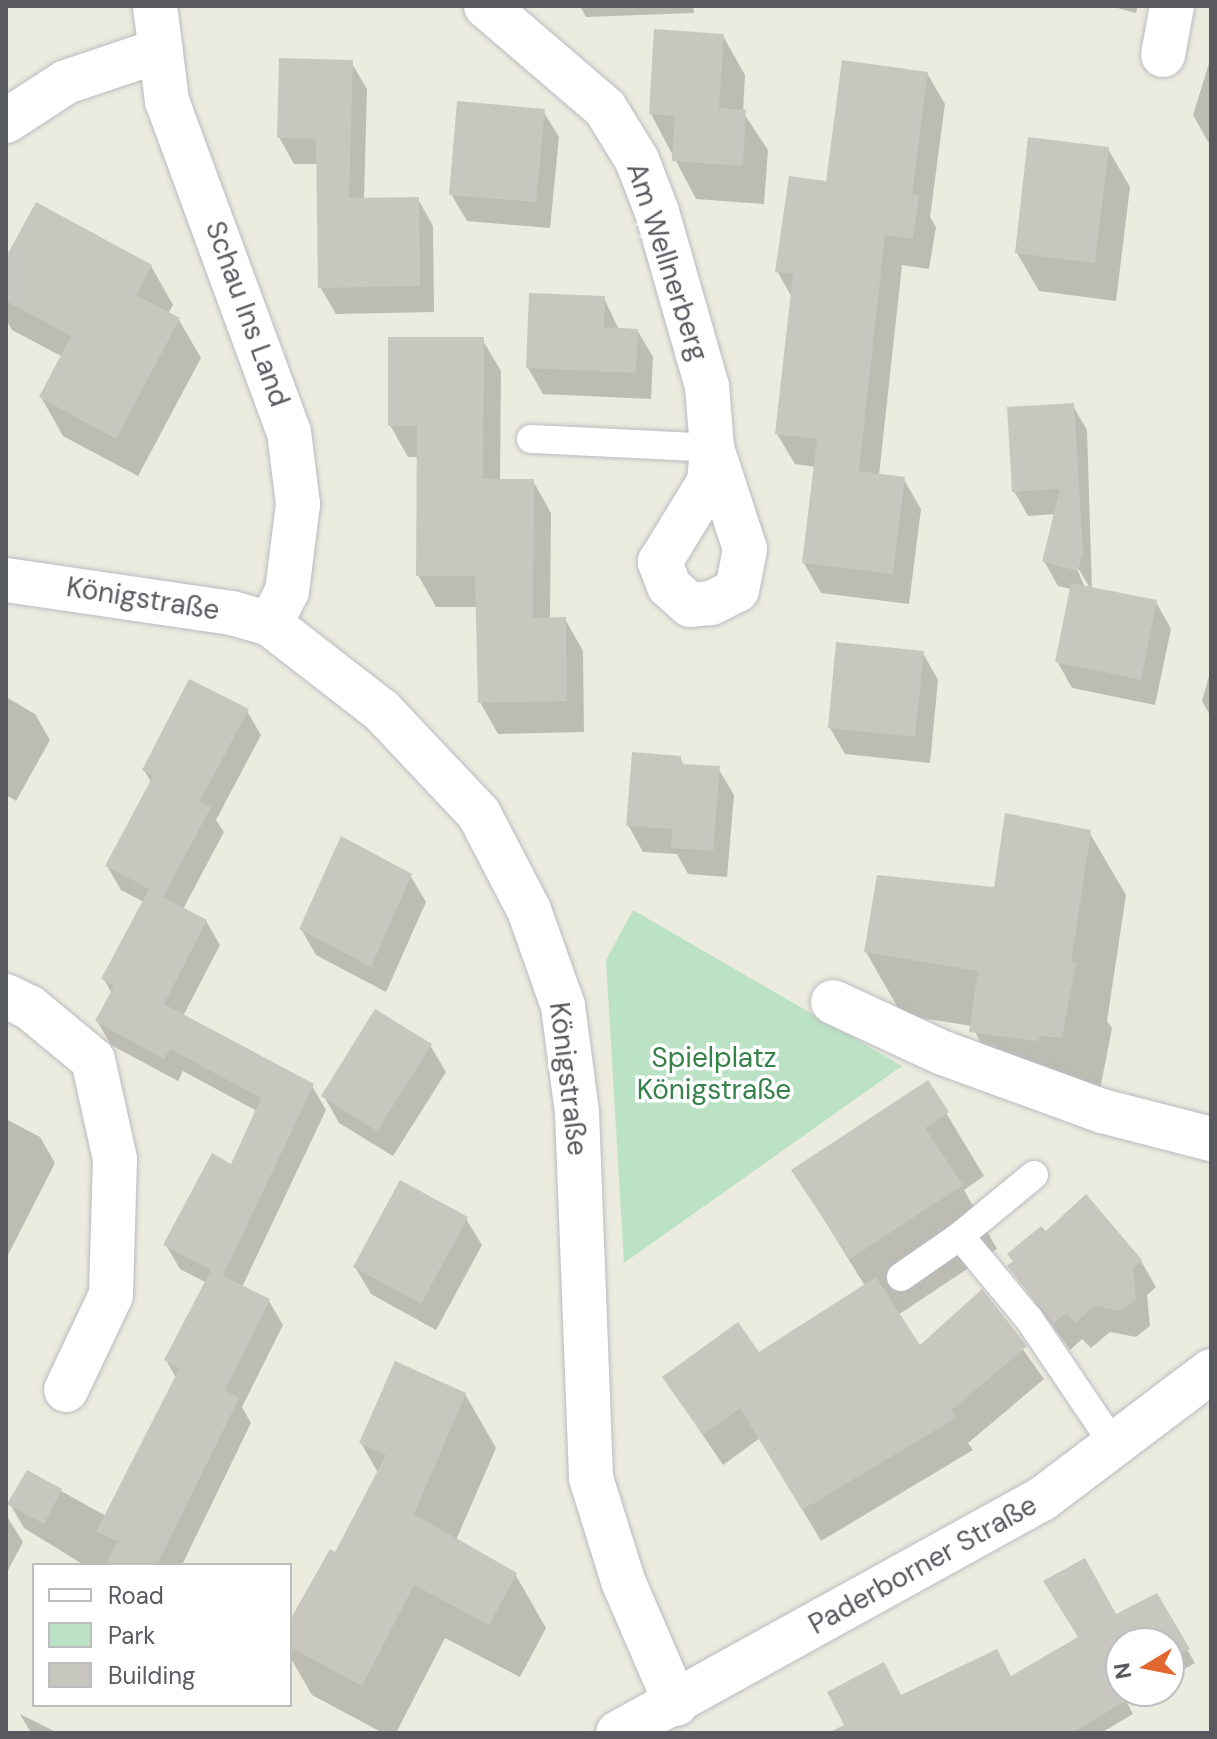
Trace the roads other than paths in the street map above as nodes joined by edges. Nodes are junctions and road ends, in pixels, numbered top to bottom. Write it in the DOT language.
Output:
graph roads {
  1 [pos="155,6"];
  2 [pos="486,6"];
  3 [pos="1172,6"];
  4 [pos="161,50"];
  5 [pos="1163,55"];
  6 [pos="6,121"];
  7 [pos="531,439"];
  8 [pos="712,448"];
  9 [pos="6,580"];
  10 [pos="270,624"];
  11 [pos="6,996"];
  12 [pos="833,1002"];
  13 [pos="1211,1139"];
  14 [pos="1034,1175"];
  15 [pos="960,1236"];
  16 [pos="901,1277"];
  17 [pos="1211,1371"];
  18 [pos="66,1390"];
  19 [pos="1114,1445"];
  20 [pos="676,1704"];
  21 [pos="618,1733"];
  1 -- 4 [label="street, Schau Ins Land"];
  2 -- 8 [label="street, Am Wellnerberg"];
  3 -- 5 [label="street"];
  4 -- 6 [label="street"];
  4 -- 10 [label="street, Schau Ins Land"];
  7 -- 8 [label="lane"];
  8 -- 8 [label="street, Am Wellnerberg"];
  9 -- 10 [label="street, Königstraße"];
  10 -- 20 [label="street, Königstraße"];
  11 -- 18 [label="street"];
  12 -- 13 [label="street"];
  14 -- 15 [label="lane"];
  15 -- 16 [label="lane"];
  15 -- 19 [label="lane"];
  17 -- 19 [label="street, Paderborner Straße"];
  19 -- 20 [label="street, Paderborner Straße"];
  20 -- 21 [label="street, Paderborner Straße"];
}
